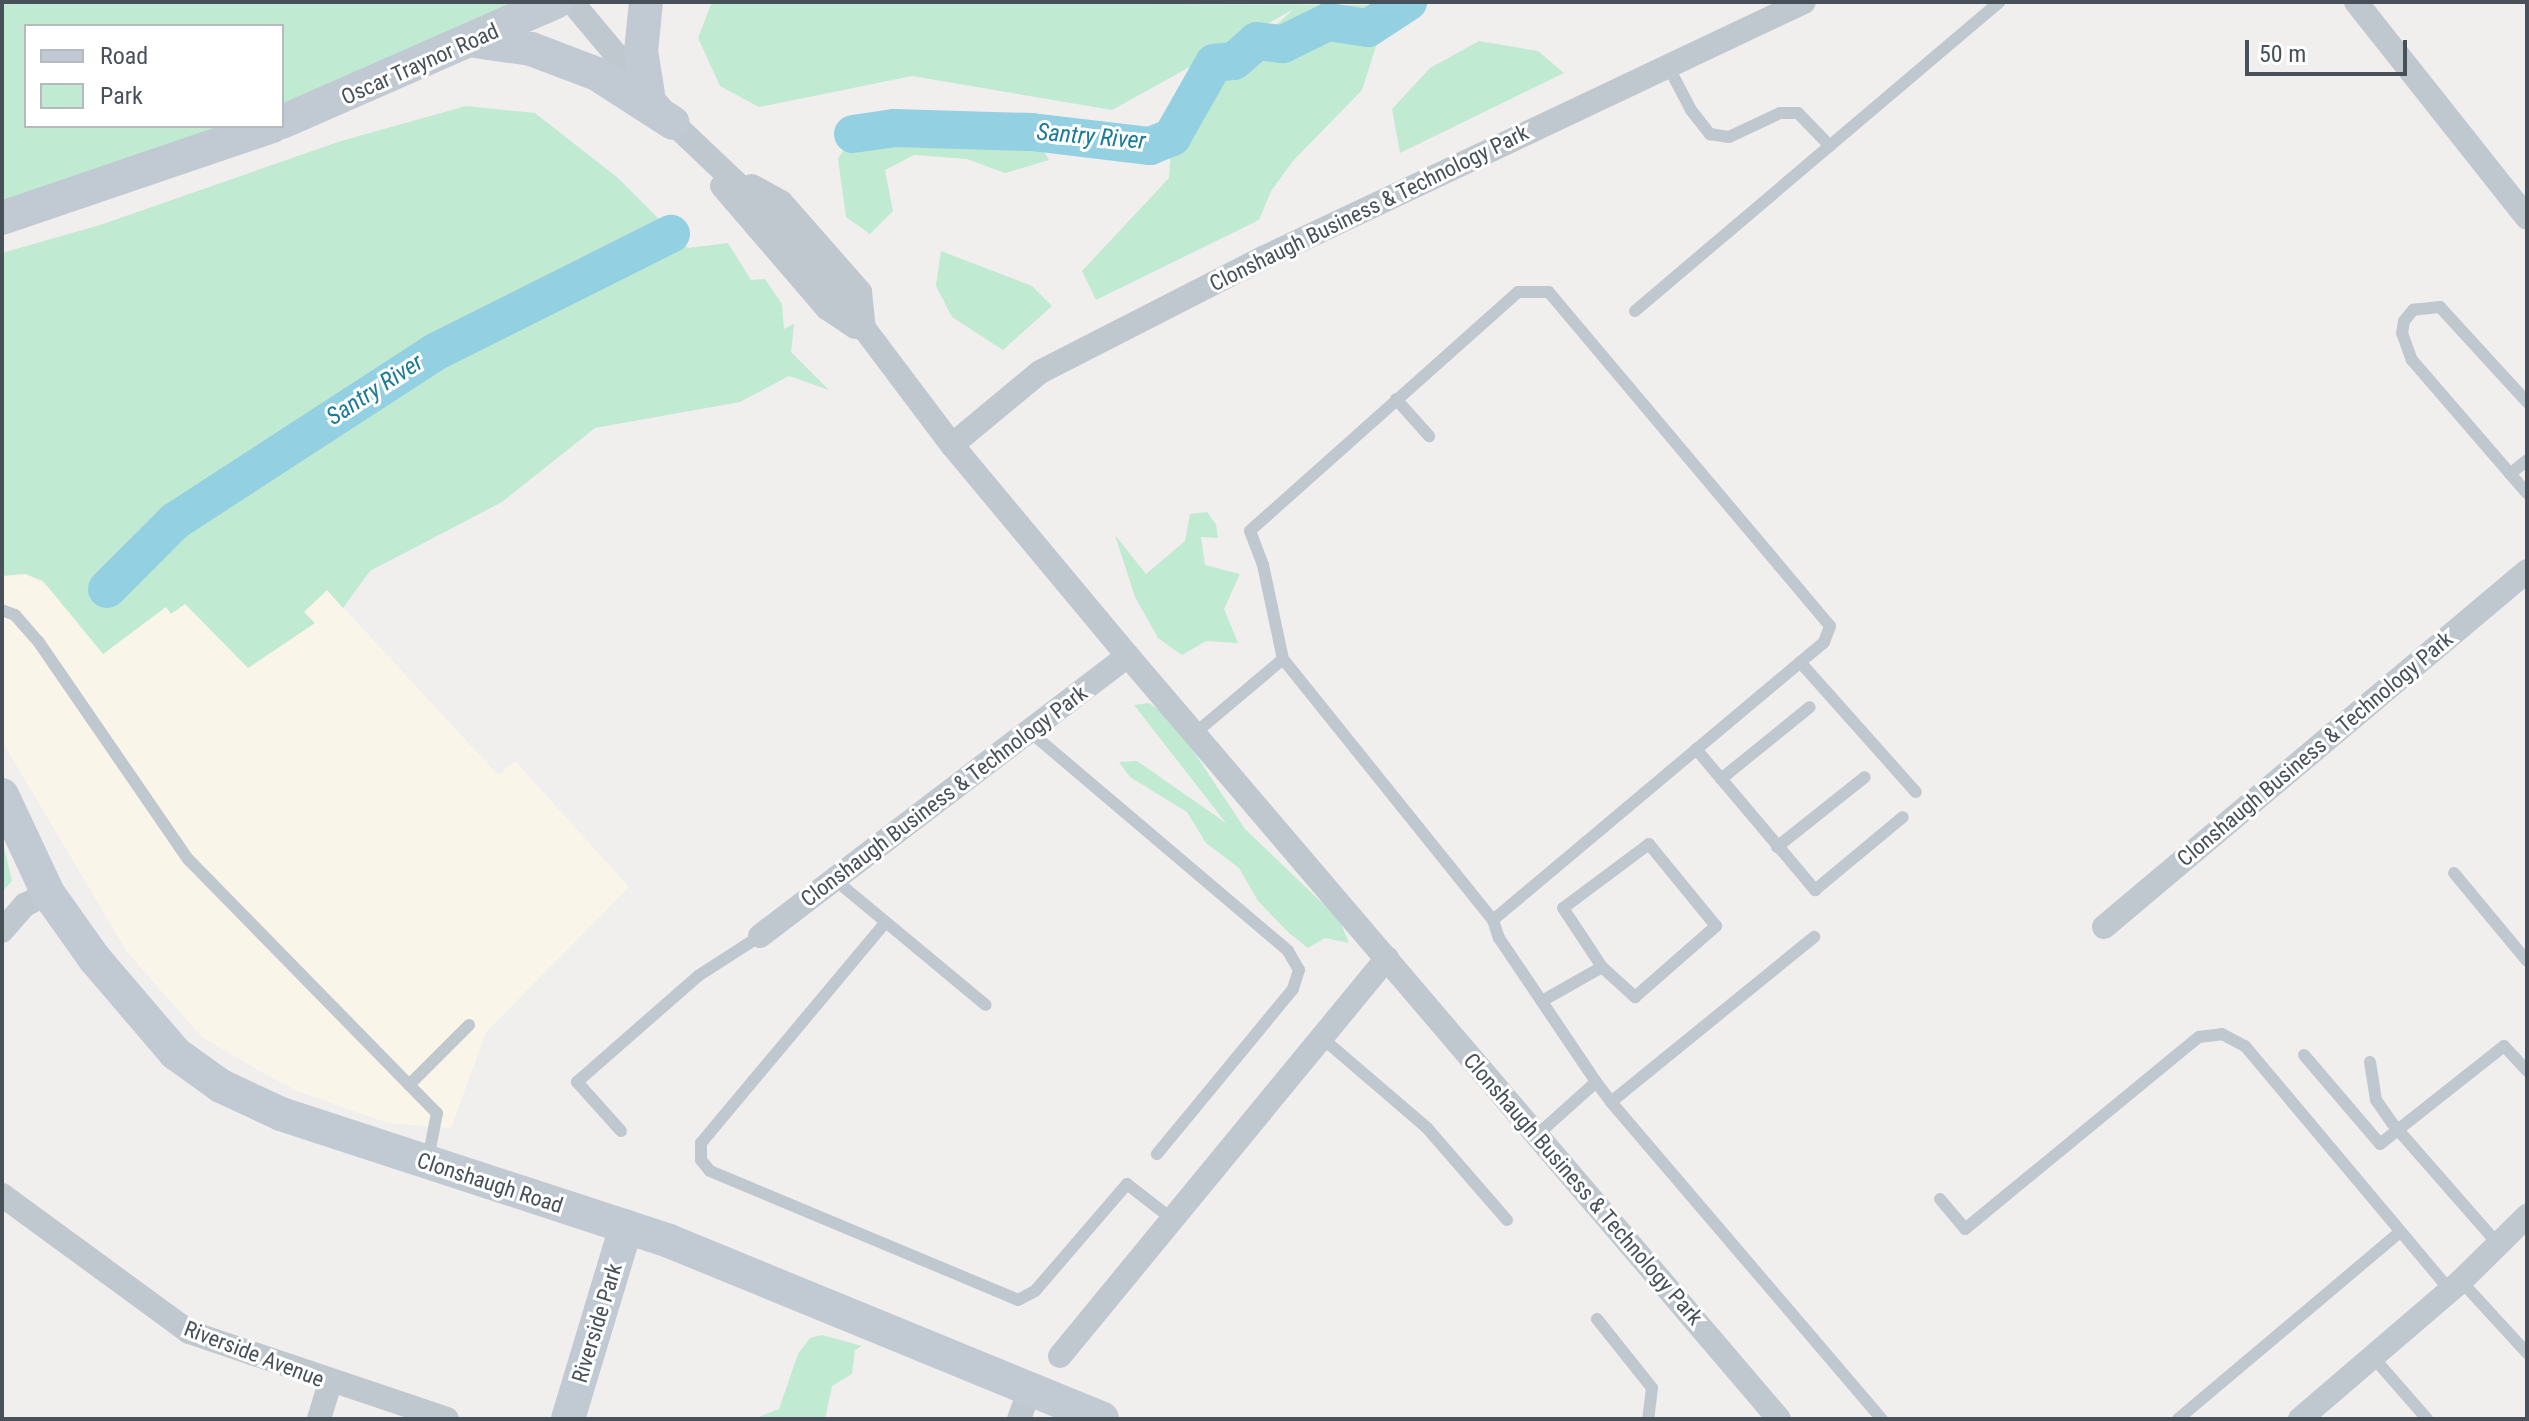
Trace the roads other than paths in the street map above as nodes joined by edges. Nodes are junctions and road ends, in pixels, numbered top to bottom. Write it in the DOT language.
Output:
graph roads {
  1 [pos="556,2"];
  2 [pos="572,2"];
  3 [pos="646,2"];
  4 [pos="1804,2"];
  5 [pos="2000,2"];
  6 [pos="2356,2"];
  7 [pos="474,40"];
  8 [pos="1668,66"];
  9 [pos="648,94"];
  10 [pos="284,121"];
  11 [pos="673,123"];
  12 [pos="267,128"];
  13 [pos="1830,146"];
  14 [pos="707,160"];
  15 [pos="2,218"];
  16 [pos="2527,218"];
  17 [pos="1635,311"];
  18 [pos="864,332"];
  19 [pos="1396,399"];
  20 [pos="2527,402"];
  21 [pos="1429,436"];
  22 [pos="952,445"];
  23 [pos="2527,460"];
  24 [pos="2510,474"];
  25 [pos="2527,493"];
  26 [pos="2527,571"];
  27 [pos="2,610"];
  28 [pos="1128,656"];
  29 [pos="1283,659"];
  30 [pos="1800,662"];
  31 [pos="1810,707"];
  32 [pos="1029,731"];
  33 [pos="1194,734"];
  34 [pos="1696,749"];
  35 [pos="1865,777"];
  36 [pos="1721,779"];
  37 [pos="1916,792"];
  38 [pos="2,795"];
  39 [pos="1903,817"];
  40 [pos="1777,847"];
  41 [pos="2454,873"];
  42 [pos="834,879"];
  43 [pos="48,893"];
  44 [pos="1493,920"];
  45 [pos="885,923"];
  46 [pos="2104,927"];
  47 [pos="2,931"];
  48 [pos="760,936"];
  49 [pos="1814,937"];
  50 [pos="1387,958"];
  51 [pos="2527,961"];
  52 [pos="1602,967"];
  53 [pos="1542,1001"];
  54 [pos="986,1005"];
  55 [pos="469,1025"];
  56 [pos="1321,1037"];
  57 [pos="2304,1055"];
  58 [pos="2370,1062"];
  59 [pos="2527,1071"];
  60 [pos="1596,1082"];
  61 [pos="409,1085"];
  62 [pos="1611,1102"];
  63 [pos="621,1131"];
  64 [pos="2399,1131"];
  65 [pos="1537,1135"];
  66 [pos="1157,1154"];
  67 [pos="428,1162"];
  68 [pos="2,1195"];
  69 [pos="1940,1199"];
  70 [pos="2527,1216"];
  71 [pos="1172,1219"];
  72 [pos="1507,1220"];
  73 [pos="626,1227"];
  74 [pos="2400,1232"];
  75 [pos="2498,1244"];
  76 [pos="2455,1286"];
  77 [pos="1597,1319"];
  78 [pos="2525,1347"];
  79 [pos="1060,1356"];
  80 [pos="2373,1357"];
  81 [pos="330,1384"];
  82 [pos="1025,1404"];
  83 [pos="1776,1418"];
  84 [pos="319,1419"];
  85 [pos="447,1419"];
  86 [pos="568,1419"];
  87 [pos="1102,1419"];
  88 [pos="1648,1419"];
  89 [pos="1882,1419"];
  90 [pos="2178,1419"];
  91 [pos="2300,1419"];
  92 [pos="2427,1419"];
  1 -- 7 [label="street, Oscar Traynor Road"];
  2 -- 9 [label="street, Clonshaugh Business & Technology Park"];
  3 -- 9 [label="street"];
  4 -- 8 [label="street, Clonshaugh Business & Technology Park"];
  5 -- 13 [label="lane"];
  6 -- 16 [label="street"];
  7 -- 10 [label="street, Oscar Traynor Road"];
  7 -- 11 [label="street"];
  8 -- 13 [label="lane"];
  8 -- 22 [label="street, Clonshaugh Business & Technology Park"];
  9 -- 11 [label="street, Clonshaugh Business & Technology Park"];
  11 -- 14 [label="street, Clonshaugh Business & Technology Park"];
  12 -- 15 [label="street"];
  13 -- 17 [label="lane"];
  14 -- 18 [label="street, Clonshaugh Business & Technology Park"];
  14 -- 18 [label="street, Clonshaugh Business & Technology Park"];
  18 -- 22 [label="street, Clonshaugh Business & Technology Park"];
  19 -- 21 [label="lane"];
  19 -- 29 [label="lane"];
  19 -- 30 [label="lane"];
  20 -- 24 [label="lane"];
  22 -- 28 [label="street, Clonshaugh Business & Technology Park"];
  23 -- 24 [label="lane"];
  24 -- 25 [label="lane"];
  26 -- 46 [label="street, Clonshaugh Business & Technology Park"];
  27 -- 61 [label="lane"];
  28 -- 32 [label="street, Clonshaugh Business & Technology Park"];
  28 -- 33 [label="street, Clonshaugh Business & Technology Park"];
  29 -- 33 [label="lane"];
  29 -- 44 [label="lane"];
  30 -- 34 [label="lane"];
  30 -- 37 [label="lane"];
  31 -- 36 [label="lane"];
  32 -- 42 [label="street, Clonshaugh Business & Technology Park"];
  32 -- 66 [label="lane"];
  33 -- 50 [label="street, Clonshaugh Business & Technology Park"];
  34 -- 36 [label="lane"];
  34 -- 44 [label="lane"];
  35 -- 40 [label="lane"];
  36 -- 40 [label="lane"];
  38 -- 43 [label="street, Clonshaugh Road"];
  39 -- 40 [label="lane"];
  41 -- 51 [label="lane"];
  42 -- 45 [label="lane"];
  42 -- 48 [label="street, Clonshaugh Business & Technology Park"];
  43 -- 47 [label="street"];
  43 -- 67 [label="street, Clonshaugh Road"];
  44 -- 53 [label="lane"];
  45 -- 54 [label="lane"];
  45 -- 71 [label="lane"];
  48 -- 63 [label="lane"];
  49 -- 62 [label="lane"];
  50 -- 56 [label="street"];
  50 -- 65 [label="street, Clonshaugh Business & Technology Park"];
  52 -- 52 [label="lane"];
  52 -- 53 [label="lane"];
  53 -- 60 [label="lane"];
  55 -- 61 [label="lane"];
  56 -- 71 [label="street"];
  56 -- 72 [label="lane"];
  57 -- 64 [label="lane"];
  58 -- 64 [label="lane"];
  59 -- 64 [label="lane"];
  60 -- 62 [label="lane"];
  60 -- 65 [label="lane"];
  61 -- 67 [label="lane"];
  62 -- 89 [label="lane"];
  64 -- 75 [label="lane"];
  65 -- 83 [label="street, Clonshaugh Business & Technology Park"];
  67 -- 73 [label="street, Clonshaugh Road"];
  68 -- 81 [label="street, Riverside Avenue"];
  69 -- 74 [label="lane"];
  70 -- 75 [label="street"];
  71 -- 79 [label="street"];
  73 -- 82 [label="street, Clonshaugh Road"];
  73 -- 86 [label="street, Riverside Park"];
  74 -- 76 [label="lane"];
  74 -- 90 [label="lane"];
  75 -- 76 [label="street"];
  76 -- 78 [label="lane"];
  76 -- 80 [label="street"];
  77 -- 88 [label="lane"];
  80 -- 91 [label="street"];
  80 -- 92 [label="lane"];
  81 -- 84 [label="street"];
  81 -- 85 [label="street, Riverside Avenue"];
  82 -- 87 [label="street, Clonshaugh Road"];
}
